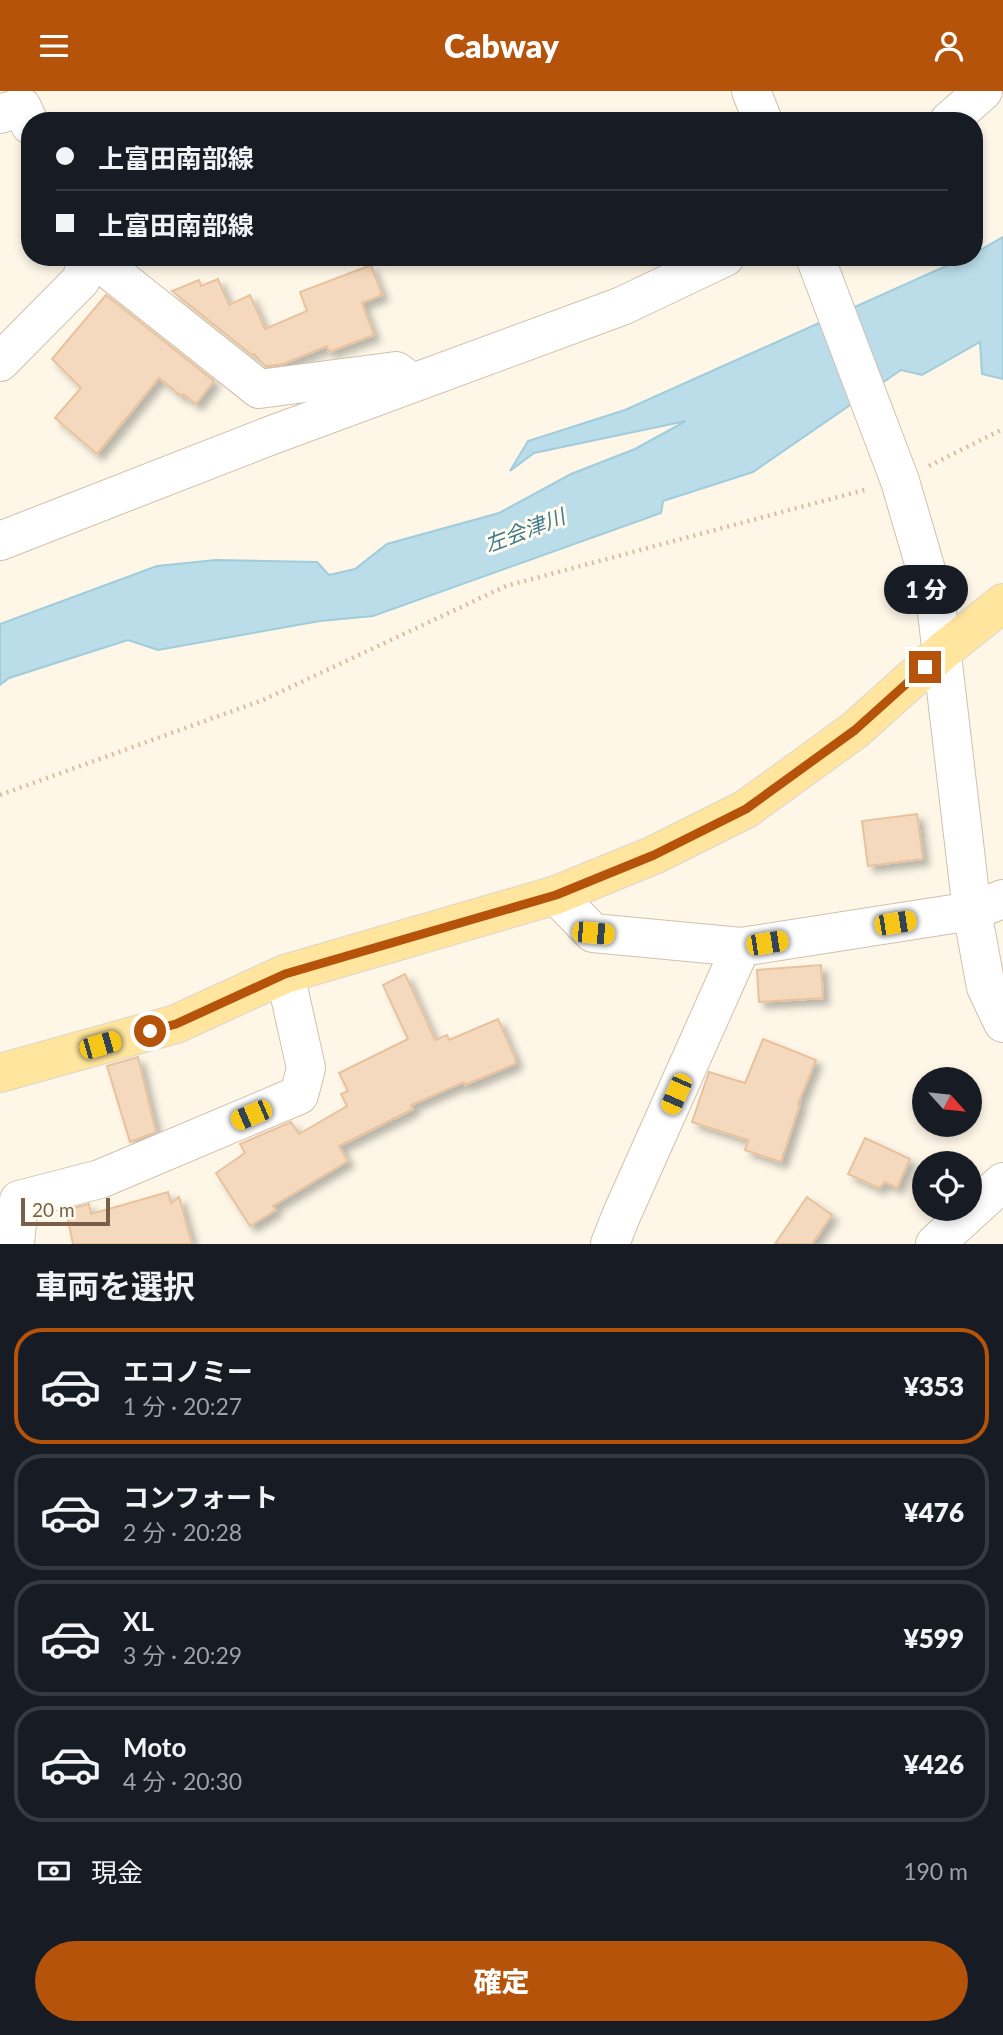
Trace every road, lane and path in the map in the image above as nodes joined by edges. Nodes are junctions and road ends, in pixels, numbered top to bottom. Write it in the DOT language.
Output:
graph roads {
  1 [pos="751,91"];
  2 [pos="983,91"];
  3 [pos="24,112"];
  4 [pos="759,112"];
  5 [pos="959,112"];
  6 [pos="0,114"];
  7 [pos="86,266"];
  8 [pos="102,266"];
  9 [pos="706,266"];
  10 [pos="819,266"];
  11 [pos="0,362"];
  12 [pos="413,383"];
  13 [pos="1003,429"];
  14 [pos="895,469"];
  15 [pos="0,541"];
  16 [pos="1003,603"];
  17 [pos="943,651"];
  18 [pos="0,795"];
  19 [pos="556,895"];
  20 [pos="987,905"];
  21 [pos="741,947"];
  22 [pos="285,974"];
  23 [pos="1003,1023"];
  24 [pos="0,1073"];
  25 [pos="1003,1182"];
  26 [pos="15,1244"];
  27 [pos="610,1244"];
  28 [pos="936,1244"];
  1 -- 4 [label="street"];
  2 -- 5 [label="street"];
  3 -- 6 [label="street"];
  7 -- 11 [label="street"];
  8 -- 12 [label="street"];
  9 -- 12 [label="street"];
  10 -- 14 [label="street"];
  12 -- 15 [label="street"];
  13 -- 14 [label="path"];
  14 -- 17 [label="street"];
  14 -- 18 [label="path"];
  16 -- 17 [label="main road"];
  17 -- 19 [label="main road"];
  17 -- 20 [label="street"];
  19 -- 21 [label="street"];
  19 -- 22 [label="main road"];
  20 -- 21 [label="street"];
  20 -- 23 [label="street"];
  21 -- 27 [label="street"];
  22 -- 24 [label="main road"];
  22 -- 26 [label="street"];
  25 -- 28 [label="street"];
}
